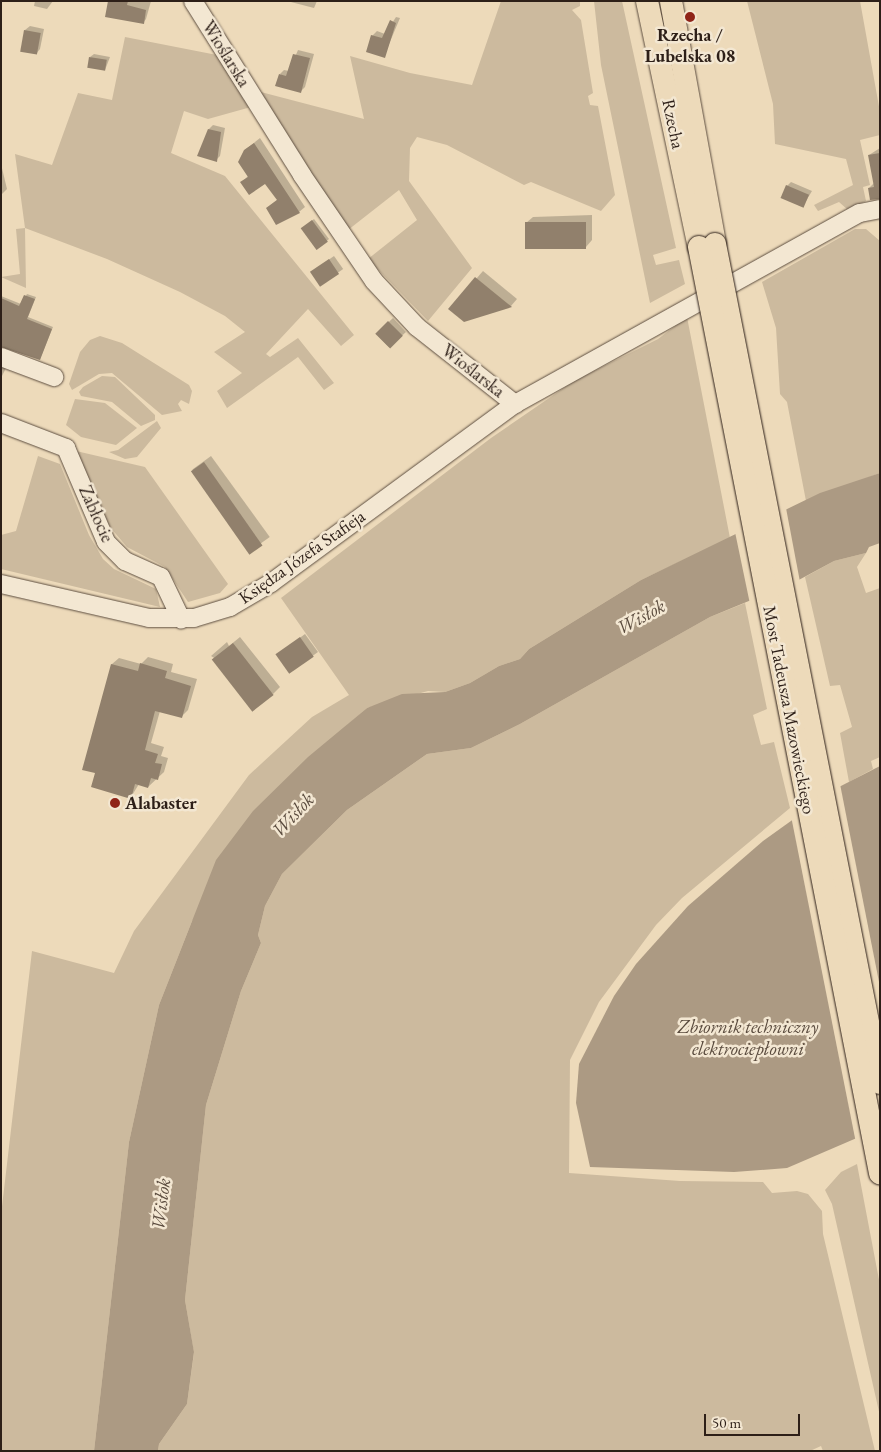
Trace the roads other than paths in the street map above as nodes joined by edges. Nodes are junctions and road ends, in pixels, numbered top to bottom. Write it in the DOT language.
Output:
graph roads {
  1 [pos="193,1"];
  2 [pos="647,1"];
  3 [pos="671,1"];
  4 [pos="880,209"];
  5 [pos="707,245"];
  6 [pos="1,357"];
  7 [pos="54,377"];
  8 [pos="515,404"];
  9 [pos="1,423"];
  10 [pos="1,584"];
  11 [pos="181,620"];
  12 [pos="880,1083"];
  13 [pos="880,1172"];
  1 -- 8 [label="street, Wioślarska"];
  2 -- 5 [label="main road, Rzecha"];
  3 -- 5 [label="main road, Rzecha"];
  4 -- 8 [label="street, Wioślarska"];
  5 -- 12 [label="main road, Most Tadeusza Mazowieckiego, bridge"];
  5 -- 13 [label="main road, Most Tadeusza Mazowieckiego, bridge"];
  6 -- 7 [label="street"];
  8 -- 11 [label="street, Księdza Józefa Stafieja"];
  9 -- 11 [label="street, Zabłocie"];
  10 -- 11 [label="street, Księdza Józefa Stafieja"];
}
